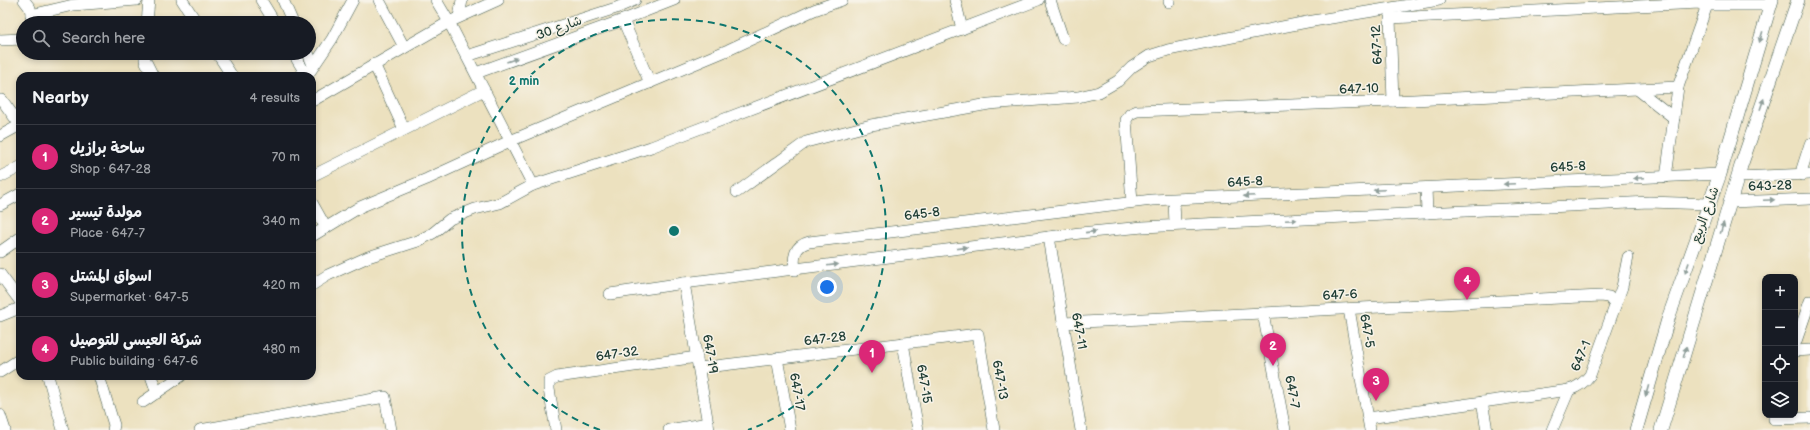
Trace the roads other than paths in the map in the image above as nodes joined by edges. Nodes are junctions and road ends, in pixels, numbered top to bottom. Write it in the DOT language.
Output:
graph roads {
  1 [pos="24,0"];
  2 [pos="137,0"];
  3 [pos="149,0"];
  4 [pos="182,0"];
  5 [pos="262,0"];
  6 [pos="283,0"];
  7 [pos="353,0"];
  8 [pos="379,0"];
  9 [pos="436,0"];
  10 [pos="462,0"];
  11 [pos="498,0"];
  12 [pos="635,0"];
  13 [pos="674,0"];
  14 [pos="842,0"];
  15 [pos="955,0"];
  16 [pos="1038,0"];
  17 [pos="1050,0"];
  18 [pos="1439,0"];
  19 [pos="1798,0"];
  20 [pos="1772,3"];
  21 [pos="1705,6"];
  22 [pos="31,16"];
  23 [pos="41,16"];
  24 [pos="148,16"];
  25 [pos="192,16"];
  26 [pos="271,16"];
  27 [pos="291,16"];
  28 [pos="454,19"];
  29 [pos="623,20"];
  30 [pos="962,29"];
  31 [pos="16,39"];
  32 [pos="1062,39"];
  33 [pos="0,40"];
  34 [pos="404,47"];
  35 [pos="467,56"];
  36 [pos="145,60"];
  37 [pos="146,60"];
  38 [pos="222,60"];
  39 [pos="297,60"];
  40 [pos="311,60"];
  41 [pos="374,64"];
  42 [pos="313,65"];
  43 [pos="145,72"];
  44 [pos="151,72"];
  45 [pos="229,72"];
  46 [pos="305,72"];
  47 [pos="309,72"];
  48 [pos="476,73"];
  49 [pos="650,82"];
  50 [pos="1678,87"];
  51 [pos="1637,89"];
  52 [pos="484,90"];
  53 [pos="316,98"];
  54 [pos="0,100"];
  55 [pos="1393,101"];
  56 [pos="1674,118"];
  57 [pos="16,119"];
  58 [pos="16,127"];
  59 [pos="404,130"];
  60 [pos="0,136"];
  61 [pos="510,141"];
  62 [pos="1810,144"];
  63 [pos="16,169"];
  64 [pos="316,174"];
  65 [pos="1720,174"];
  66 [pos="1806,174"];
  67 [pos="0,177"];
  68 [pos="1666,177"];
  69 [pos="1738,177"];
  70 [pos="533,185"];
  71 [pos="1426,188"];
  72 [pos="737,192"];
  73 [pos="16,196"];
  74 [pos="1810,199"];
  75 [pos="1174,200"];
  76 [pos="1132,202"];
  77 [pos="1730,202"];
  78 [pos="1709,204"];
  79 [pos="0,206"];
  80 [pos="316,210"];
  81 [pos="1427,213"];
  82 [pos="1175,225"];
  83 [pos="326,228"];
  84 [pos="316,234"];
  85 [pos="1049,237"];
  86 [pos="16,241"];
  87 [pos="0,252"];
  88 [pos="1628,258"];
  89 [pos="795,270"];
  90 [pos="0,274"];
  91 [pos="316,282"];
  92 [pos="684,283"];
  93 [pos="610,294"];
  94 [pos="16,296"];
  95 [pos="1810,301"];
  96 [pos="1615,304"];
  97 [pos="1348,309"];
  98 [pos="16,310"];
  99 [pos="1263,313"];
  100 [pos="0,316"];
  101 [pos="1063,323"];
  102 [pos="978,334"];
  103 [pos="1798,335"];
  104 [pos="903,343"];
  105 [pos="1810,350"];
  106 [pos="1798,351"];
  107 [pos="777,358"];
  108 [pos="16,362"];
  109 [pos="698,362"];
  110 [pos="0,372"];
  111 [pos="49,380"];
  112 [pos="100,380"];
  113 [pos="152,380"];
  114 [pos="175,380"];
  115 [pos="1569,390"];
  116 [pos="157,393"];
  117 [pos="143,402"];
  118 [pos="1482,402"];
  119 [pos="0,415"];
  120 [pos="1368,418"];
  121 [pos="1810,418"];
  122 [pos="1773,421"];
  123 [pos="709,427"];
  124 [pos="5,430"];
  125 [pos="63,430"];
  126 [pos="113,430"];
  127 [pos="200,430"];
  128 [pos="391,430"];
  129 [pos="556,430"];
  130 [pos="669,430"];
  131 [pos="790,430"];
  132 [pos="918,430"];
  133 [pos="994,430"];
  134 [pos="1081,430"];
  135 [pos="1285,430"];
  136 [pos="1370,430"];
  137 [pos="1487,430"];
  138 [pos="1552,430"];
  139 [pos="1636,430"];
  140 [pos="1662,430"];
  1 -- 22 [label="street"];
  2 -- 23 [label="street"];
  3 -- 24 [label="street"];
  4 -- 25 [label="street"];
  5 -- 26 [label="street"];
  6 -- 27 [label="street"];
  7 -- 42 [label="street"];
  8 -- 34 [label="street"];
  9 -- 28 [label="street"];
  10 -- 28 [label="street"];
  11 -- 28 [label="street"];
  12 -- 35 [label="street, شارع 30"];
  13 -- 29 [label="street, شارع 30"];
  14 -- 49 [label="street"];
  15 -- 30 [label="street"];
  16 -- 30 [label="street"];
  17 -- 32 [label="street"];
  18 -- 72 [label="street"];
  69 -- 19 [label="main road, شارع الربيع, one-way"];
  20 -- 21 [label="street"];
  20 -- 65 [label="main road, شارع الربيع, one-way"];
  21 -- 50 [label="street"];
  21 -- 55 [label="street, 647-12"];
  28 -- 34 [label="street"];
  28 -- 35 [label="street"];
  48 -- 29 [label="street, شارع 30, one-way"];
  29 -- 49 [label="street"];
  30 -- 70 [label="street"];
  31 -- 33 [label="street"];
  34 -- 41 [label="street"];
  35 -- 48 [label="street"];
  36 -- 43 [label="street"];
  37 -- 44 [label="street"];
  38 -- 45 [label="street"];
  39 -- 46 [label="street"];
  40 -- 42 [label="street"];
  41 -- 53 [label="street"];
  41 -- 59 [label="street"];
  42 -- 47 [label="street"];
  48 -- 52 [label="street"];
  49 -- 61 [label="street"];
  50 -- 51 [label="street, 647-10"];
  50 -- 56 [label="street"];
  51 -- 55 [label="street, 647-10"];
  51 -- 56 [label="street"];
  52 -- 59 [label="street"];
  52 -- 61 [label="street"];
  54 -- 57 [label="street"];
  55 -- 76 [label="street, 647-10"];
  56 -- 68 [label="street"];
  58 -- 60 [label="street"];
  59 -- 64 [label="street"];
  61 -- 70 [label="street"];
  61 -- 83 [label="street"];
  62 -- 66 [label="street"];
  63 -- 67 [label="street"];
  65 -- 68 [label="street, 645-8"];
  65 -- 78 [label="main road, شارع الربيع"];
  66 -- 69 [label="street, 643-28"];
  68 -- 71 [label="street, 645-8, one-way"];
  69 -- 77 [label="main road, شارع الربيع"];
  70 -- 91 [label="street"];
  71 -- 75 [label="street, 645-8, one-way"];
  71 -- 81 [label="street"];
  73 -- 79 [label="street"];
  77 -- 74 [label="street, 643-28, one-way"];
  75 -- 76 [label="street, 645-8"];
  75 -- 82 [label="street"];
  76 -- 89 [label="street, 645-8"];
  140 -- 77 [label="main road, شارع الربيع, one-way"];
  78 -- 81 [label="street"];
  78 -- 139 [label="main road, شارع الربيع, one-way"];
  80 -- 83 [label="street"];
  82 -- 81 [label="street, one-way"];
  85 -- 82 [label="street, one-way"];
  83 -- 84 [label="street"];
  89 -- 85 [label="street, one-way"];
  85 -- 101 [label="street, 647-11"];
  86 -- 87 [label="street"];
  88 -- 96 [label="street, 647-1"];
  89 -- 92 [label="street"];
  90 -- 94 [label="street"];
  92 -- 93 [label="street"];
  92 -- 109 [label="street, 647-19"];
  95 -- 103 [label="street"];
  96 -- 97 [label="street, 647-6"];
  96 -- 115 [label="street, 647-1"];
  97 -- 99 [label="street, 647-6"];
  97 -- 120 [label="street, 647-5"];
  98 -- 100 [label="street"];
  99 -- 101 [label="street, 647-6"];
  99 -- 135 [label="street, 647-7"];
  101 -- 134 [label="street, 647-11"];
  102 -- 104 [label="street, 647-28"];
  102 -- 133 [label="street, 647-13"];
  104 -- 107 [label="street, 647-28"];
  104 -- 132 [label="street, 647-15"];
  105 -- 106 [label="street"];
  107 -- 109 [label="street, 647-28"];
  107 -- 131 [label="street, 647-17"];
  108 -- 110 [label="street"];
  109 -- 123 [label="street, 647-19"];
  109 -- 129 [label="street, 647-32"];
  111 -- 125 [label="street"];
  112 -- 126 [label="street"];
  113 -- 116 [label="street"];
  114 -- 116 [label="street"];
  115 -- 118 [label="street"];
  115 -- 138 [label="street"];
  116 -- 117 [label="street"];
  118 -- 120 [label="street"];
  118 -- 137 [label="street"];
  119 -- 124 [label="street"];
  120 -- 136 [label="street, 647-5"];
  121 -- 122 [label="street"];
  123 -- 130 [label="street"];
  127 -- 128 [label="street"];
}
